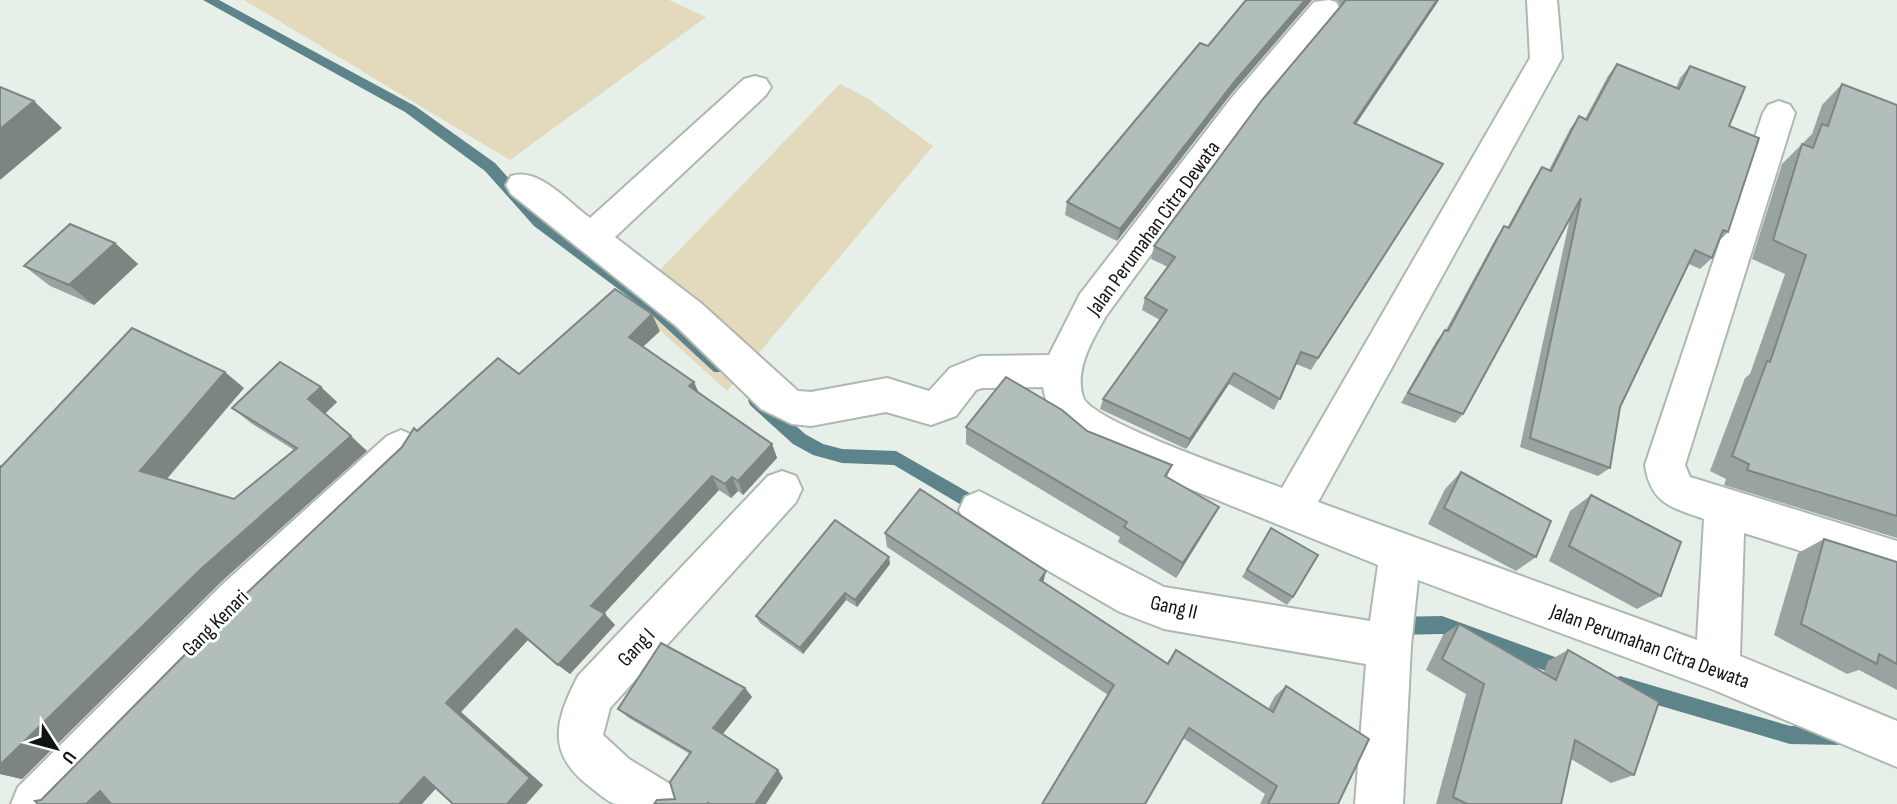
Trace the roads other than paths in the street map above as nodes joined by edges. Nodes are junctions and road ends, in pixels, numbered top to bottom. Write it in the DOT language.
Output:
graph roads {
  1 [pos="1542,0"];
  2 [pos="1325,9"];
  3 [pos="755,88"];
  4 [pos="1779,113"];
  5 [pos="523,185"];
  6 [pos="590,239"];
  7 [pos="1064,371"];
  8 [pos="401,448"];
  9 [pos="782,489"];
  10 [pos="1725,508"];
  11 [pos="979,510"];
  12 [pos="1292,510"];
  13 [pos="1400,555"];
  14 [pos="1897,561"];
  15 [pos="1389,646"];
  16 [pos="1717,669"];
  17 [pos="1897,744"];
  18 [pos="35,804"];
  19 [pos="658,804"];
  20 [pos="1379,804"];
  1 -- 12 [label="street"];
  2 -- 7 [label="street, Jalan Perumahan Citra Dewata"];
  3 -- 6 [label="street"];
  4 -- 10 [label="street"];
  5 -- 6 [label="street"];
  6 -- 7 [label="street"];
  7 -- 12 [label="street, Jalan Perumahan Citra Dewata"];
  8 -- 18 [label="street, Gang Kenari"];
  9 -- 19 [label="street, Gang I"];
  10 -- 14 [label="street"];
  10 -- 16 [label="street"];
  11 -- 15 [label="street, Gang II"];
  12 -- 13 [label="street, Jalan Perumahan Citra Dewata"];
  13 -- 15 [label="street"];
  13 -- 16 [label="street, Jalan Perumahan Citra Dewata"];
  15 -- 20 [label="street"];
  16 -- 17 [label="street, Jalan Perumahan Citra Dewata"];
}
